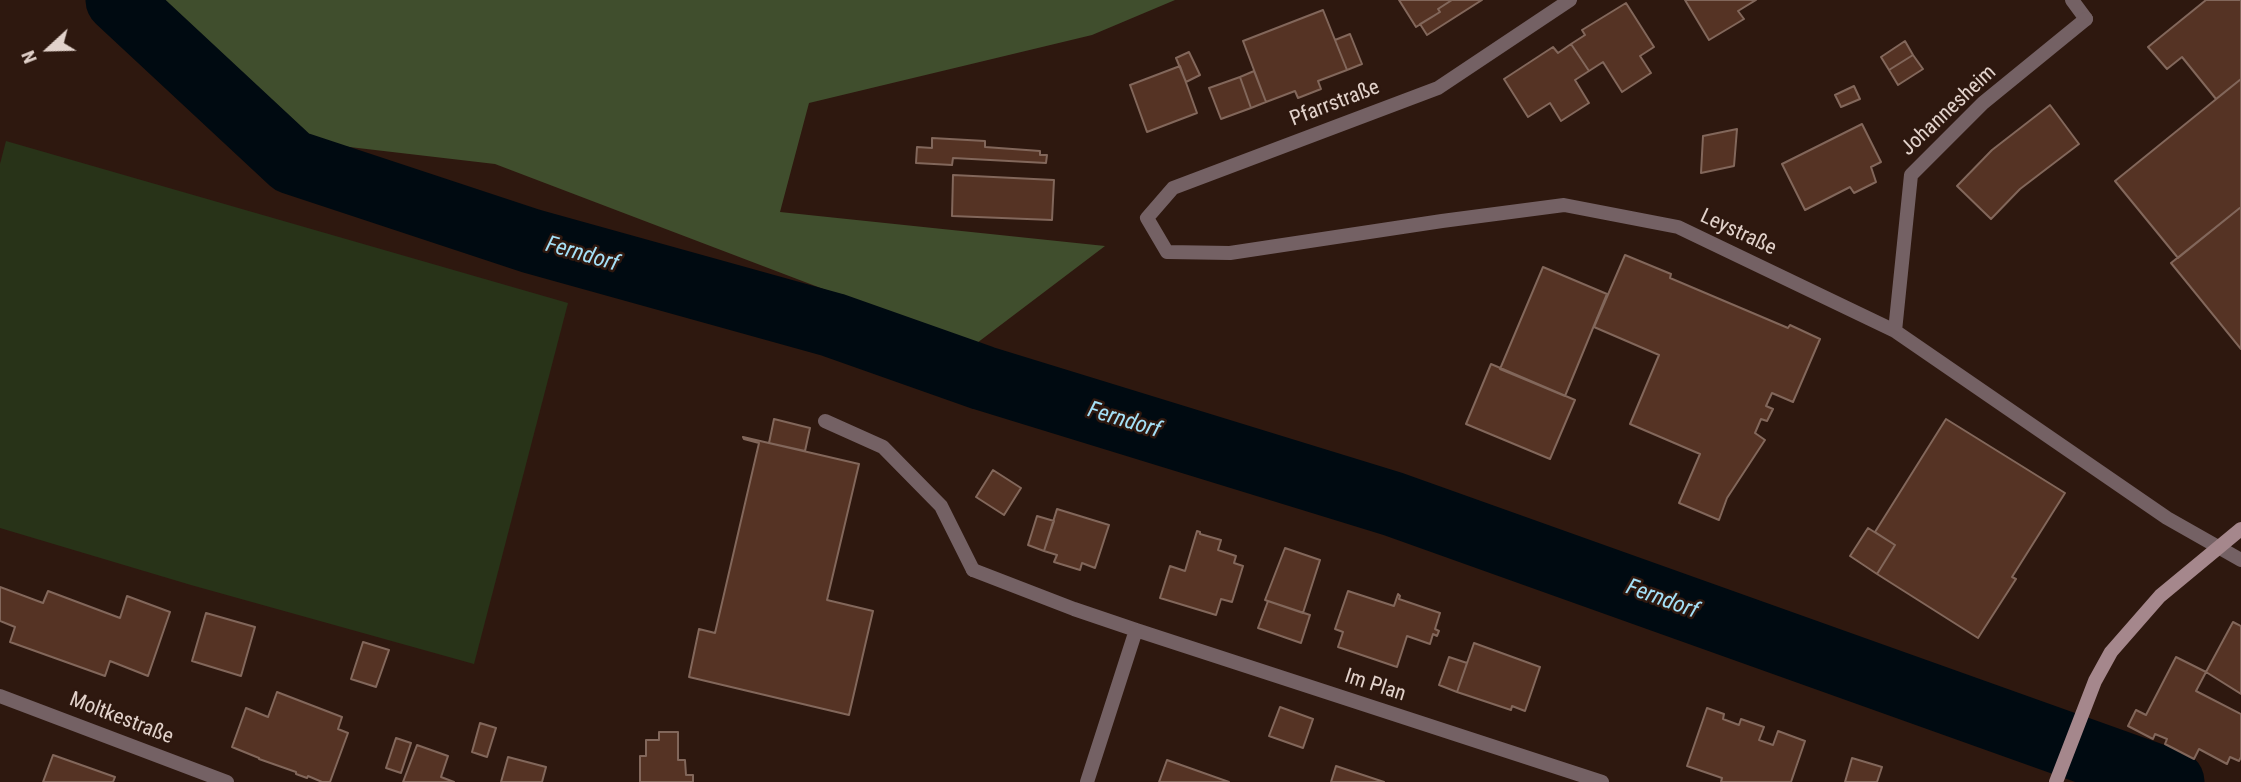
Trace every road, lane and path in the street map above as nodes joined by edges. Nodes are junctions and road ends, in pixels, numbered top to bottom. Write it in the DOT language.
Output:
graph roads {
  1 [pos="1570,0"];
  2 [pos="2072,0"];
  3 [pos="1167,251"];
  4 [pos="1895,331"];
  5 [pos="825,421"];
  6 [pos="2241,529"];
  7 [pos="2218,548"];
  8 [pos="2241,560"];
  9 [pos="1136,630"];
  10 [pos="0,696"];
  11 [pos="227,782"];
  12 [pos="1087,782"];
  13 [pos="1602,782"];
  14 [pos="2056,782"];
  1 -- 3 [label="street, Pfarrstraße"];
  2 -- 4 [label="street, Johannesheim"];
  3 -- 4 [label="street, Leystraße"];
  4 -- 7 [label="street, Leystraße"];
  5 -- 9 [label="street, Im Plan"];
  6 -- 7 [label="main road"];
  7 -- 8 [label="street, Leystraße"];
  7 -- 14 [label="main road"];
  9 -- 12 [label="street"];
  9 -- 13 [label="street, Im Plan"];
  10 -- 11 [label="street, Moltkestraße"];
}
